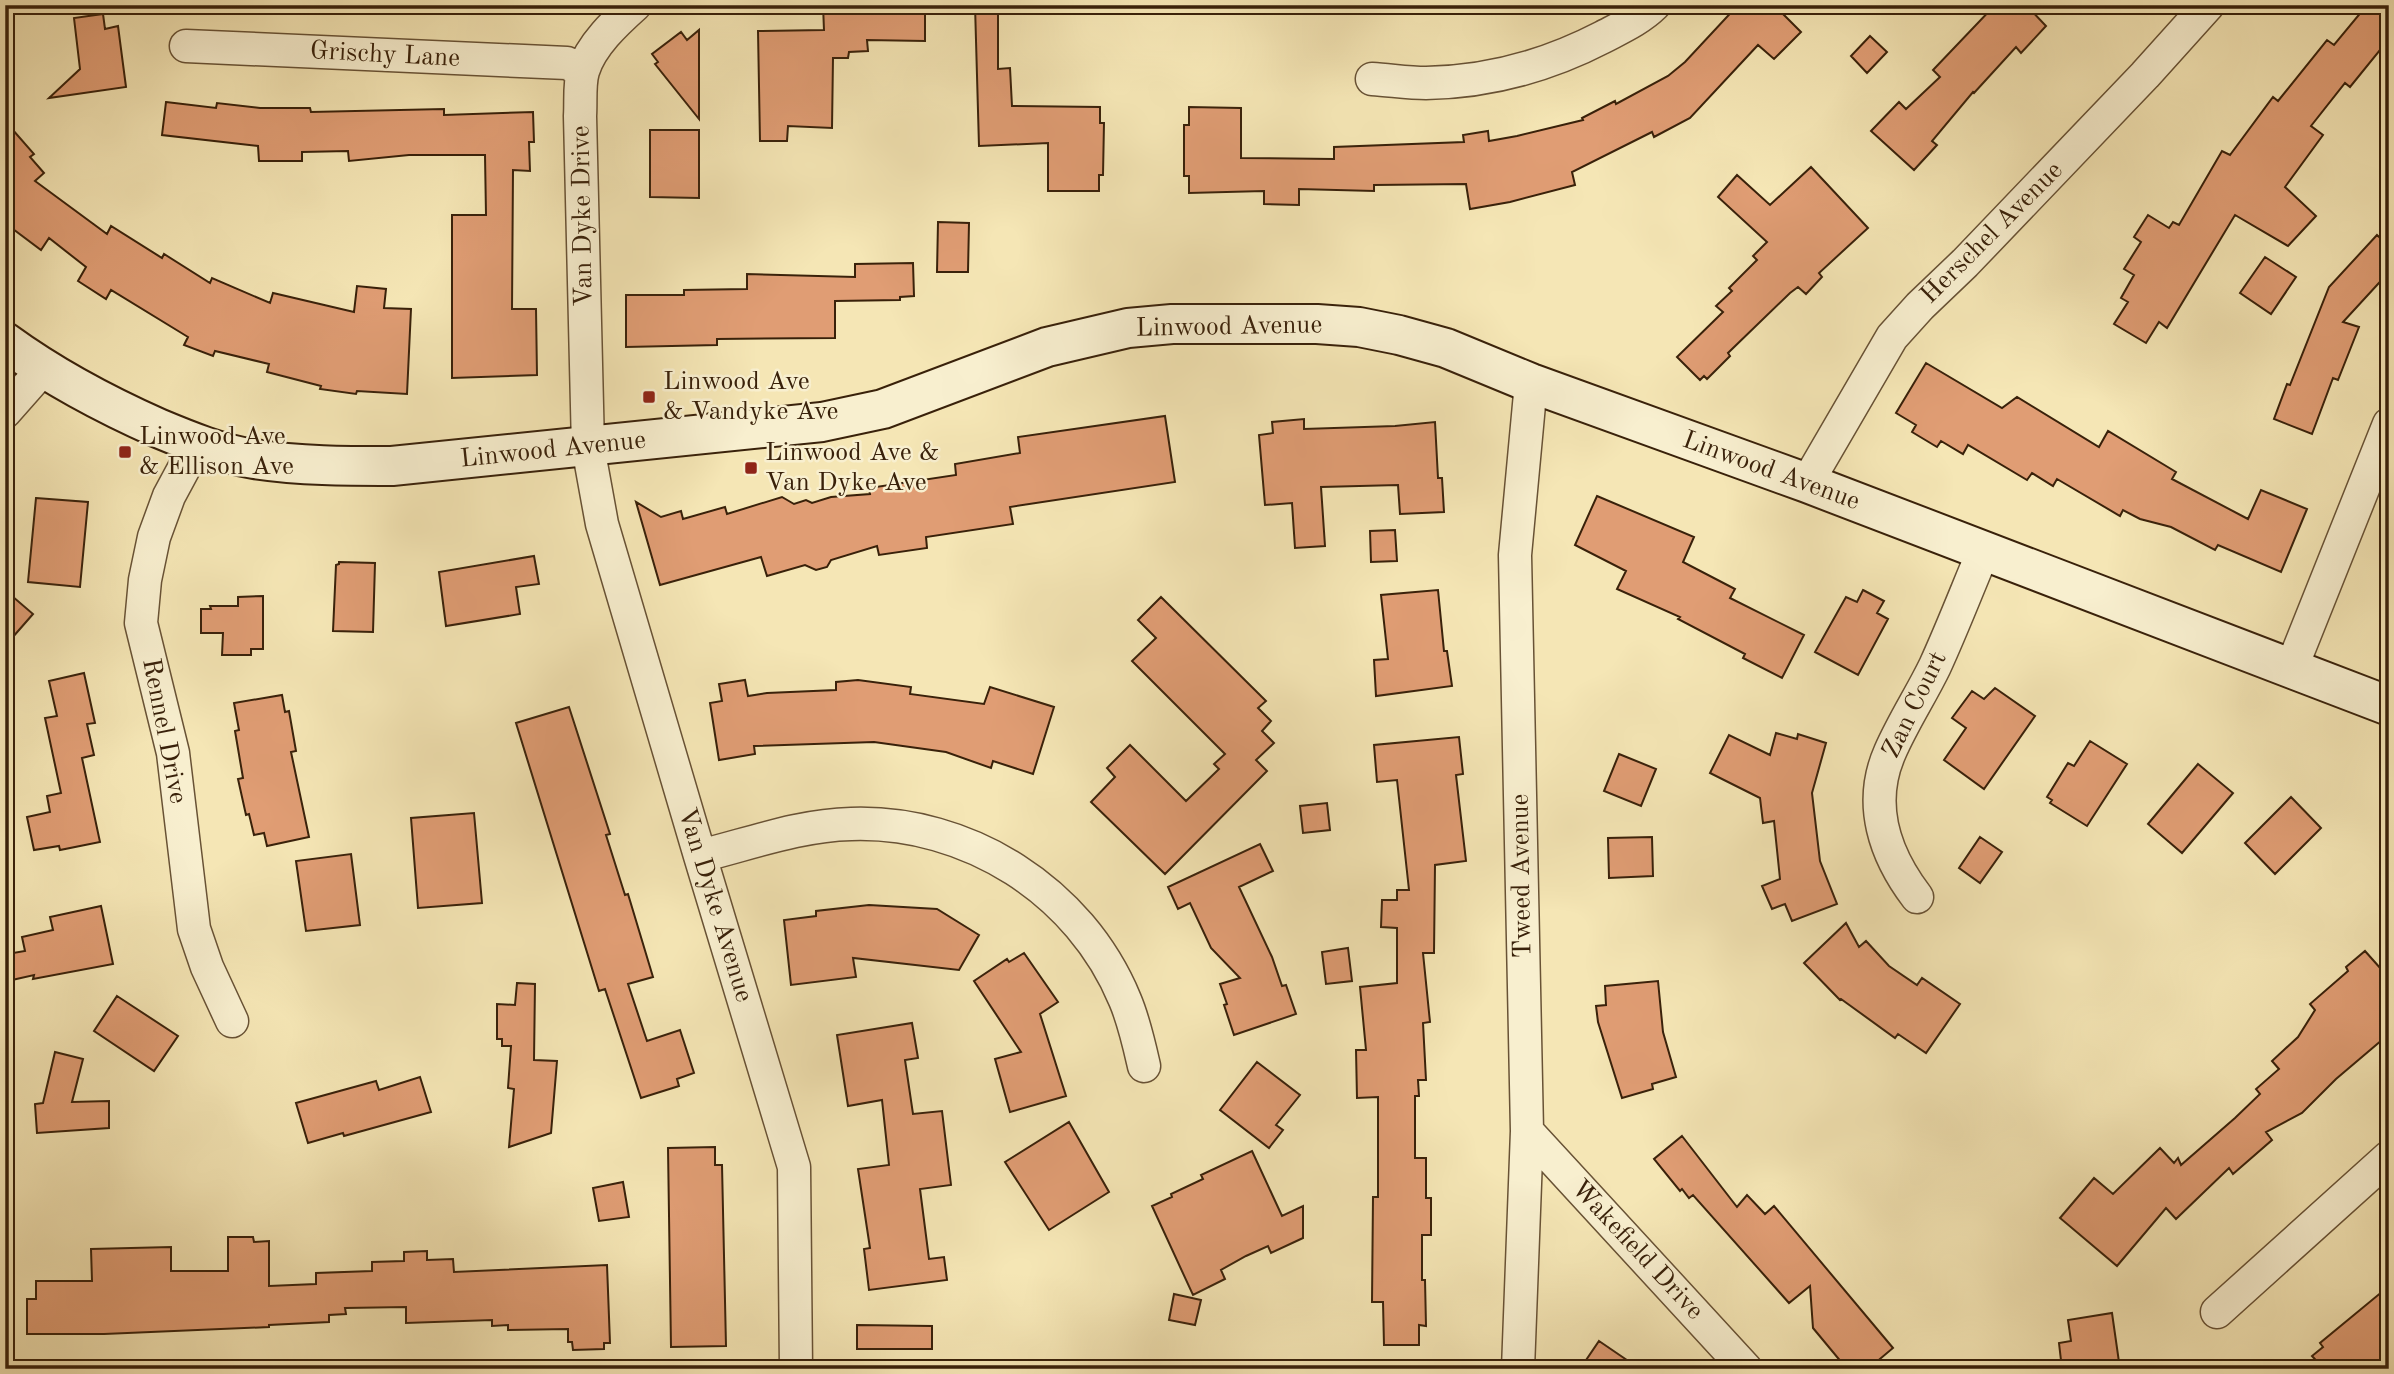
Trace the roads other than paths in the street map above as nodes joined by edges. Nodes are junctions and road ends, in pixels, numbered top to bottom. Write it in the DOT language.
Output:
graph roads {
  1 [pos="635,5"];
  2 [pos="1654,5"];
  3 [pos="2208,5"];
  4 [pos="186,46"];
  5 [pos="583,71"];
  6 [pos="1372,79"];
  7 [pos="5,342"];
  8 [pos="43,369"];
  9 [pos="1531,383"];
  10 [pos="5,412"];
  11 [pos="2389,424"];
  12 [pos="197,444"];
  13 [pos="588,447"];
  14 [pos="1807,483"];
  15 [pos="1983,552"];
  16 [pos="2291,669"];
  17 [pos="2389,706"];
  18 [pos="700,856"];
  19 [pos="1917,897"];
  20 [pos="232,1021"];
  21 [pos="1144,1066"];
  22 [pos="1527,1131"];
  23 [pos="2389,1157"];
  24 [pos="2217,1312"];
  25 [pos="796,1369"];
  26 [pos="1518,1369"];
  27 [pos="1746,1369"];
  1 -- 5 [label="street, Van Dyke Drive"];
  2 -- 6 [label="street"];
  3 -- 14 [label="street, Herschel Avenue"];
  4 -- 5 [label="street, Grischy Lane"];
  5 -- 13 [label="street, Van Dyke Drive"];
  7 -- 8 [label="main road, Linwood Avenue"];
  8 -- 10 [label="street"];
  8 -- 12 [label="main road, Linwood Avenue"];
  9 -- 13 [label="main road, Linwood Avenue"];
  9 -- 14 [label="main road, Linwood Avenue"];
  9 -- 22 [label="street, Tweed Avenue"];
  11 -- 16 [label="street"];
  12 -- 13 [label="main road, Linwood Avenue"];
  12 -- 20 [label="street, Rennel Drive"];
  13 -- 18 [label="street, Van Dyke Avenue"];
  14 -- 15 [label="main road, Linwood Avenue"];
  15 -- 16 [label="main road, Linwood Avenue"];
  15 -- 19 [label="street, Zan Court"];
  16 -- 17 [label="main road, Linwood Avenue"];
  18 -- 21 [label="street"];
  18 -- 25 [label="street, Van Dyke Avenue"];
  22 -- 26 [label="street, Tweed Avenue"];
  22 -- 27 [label="street, Wakefield Drive"];
  23 -- 24 [label="street"];
}
